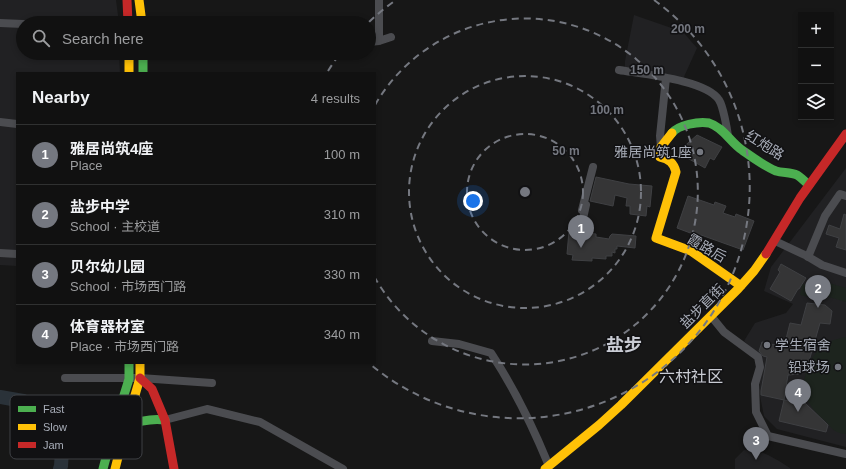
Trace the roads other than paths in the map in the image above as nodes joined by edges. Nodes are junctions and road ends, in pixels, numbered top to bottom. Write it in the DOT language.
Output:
graph roads {
  1 [pos="127,0"];
  2 [pos="139,0"];
  3 [pos="379,0"];
  4 [pos="128,16"];
  5 [pos="141,16"];
  6 [pos="0,23"];
  7 [pos="16,24"];
  8 [pos="391,37"];
  9 [pos="376,41"];
  10 [pos="380,41"];
  11 [pos="129,60"];
  12 [pos="143,60"];
  13 [pos="619,70"];
  14 [pos="129,72"];
  15 [pos="142,72"];
  16 [pos="666,78"];
  17 [pos="0,122"];
  18 [pos="16,124"];
  19 [pos="846,134"];
  20 [pos="728,137"];
  21 [pos="661,147"];
  22 [pos="593,167"];
  23 [pos="809,185"];
  24 [pos="587,193"];
  25 [pos="846,196"];
  26 [pos="582,210"];
  27 [pos="582,223"];
  28 [pos="775,241"];
  29 [pos="0,253"];
  30 [pos="16,254"];
  31 [pos="808,257"];
  32 [pos="846,273"];
  33 [pos="741,286"];
  34 [pos="711,316"];
  35 [pos="432,341"];
  36 [pos="129,364"];
  37 [pos="140,364"];
  38 [pos="65,378"];
  39 [pos="140,378"];
  40 [pos="129,379"];
  41 [pos="212,383"];
  42 [pos="124,395"];
  43 [pos="135,395"];
  44 [pos="142,420"];
  45 [pos="165,420"];
  46 [pos="846,454"];
  47 [pos="106,459"];
  48 [pos="118,459"];
  49 [pos="547,468"];
  50 [pos="103,469"];
  51 [pos="115,469"];
  52 [pos="174,469"];
  53 [pos="343,469"];
  1 -- 4 [label="street"];
  2 -- 5 [label="street"];
  3 -- 10 [label="street"];
  6 -- 7 [label="street"];
  8 -- 10 [label="street"];
  9 -- 10 [label="street"];
  11 -- 14 [label="street"];
  12 -- 15 [label="street"];
  13 -- 16 [label="street"];
  16 -- 20 [label="street"];
  16 -- 21 [label="street"];
  17 -- 18 [label="street"];
  19 -- 23 [label="street, 盐步直街"];
  20 -- 21 [label="street, 红炮路"];
  20 -- 23 [label="street, 红炮路"];
  21 -- 33 [label="street, 霞路后"];
  22 -- 24 [label="street"];
  23 -- 28 [label="street, 盐步直街"];
  24 -- 26 [label="street"];
  24 -- 27 [label="street"];
  25 -- 31 [label="street"];
  28 -- 31 [label="street"];
  28 -- 33 [label="street, 盐步直街"];
  29 -- 30 [label="street"];
  31 -- 32 [label="street"];
  33 -- 34 [label="street, 盐步直街"];
  34 -- 46 [label="street"];
  34 -- 49 [label="street, 盐步直街"];
  35 -- 49 [label="street"];
  36 -- 40 [label="street"];
  37 -- 39 [label="street"];
  38 -- 40 [label="street"];
  39 -- 40 [label="street"];
  39 -- 41 [label="street"];
  39 -- 43 [label="street"];
  39 -- 45 [label="street"];
  40 -- 42 [label="street"];
  44 -- 45 [label="street"];
  45 -- 52 [label="street"];
  45 -- 53 [label="street"];
  47 -- 50 [label="street"];
  48 -- 51 [label="street"];
}
